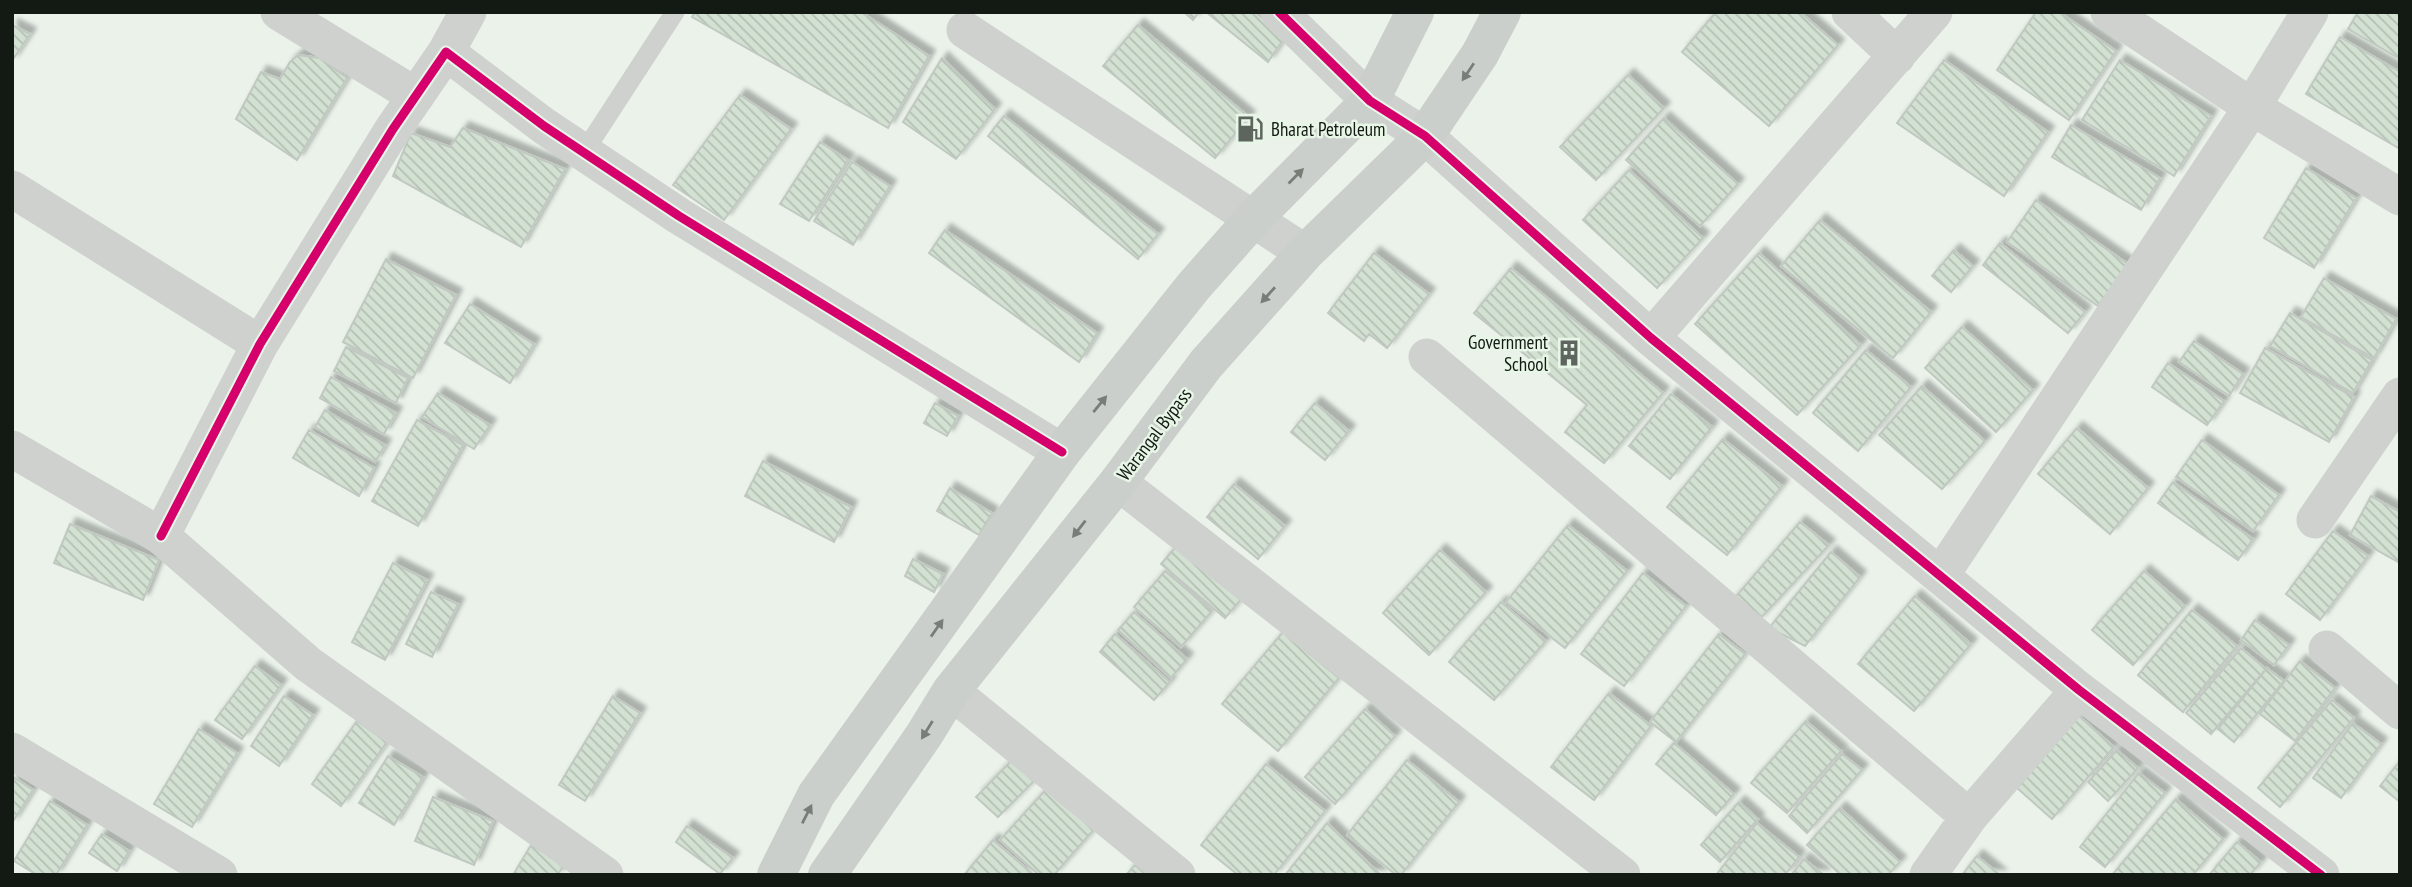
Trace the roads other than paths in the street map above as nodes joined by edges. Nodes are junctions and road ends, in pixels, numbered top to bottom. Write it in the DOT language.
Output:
graph roads {
  1 [pos="278,12"];
  2 [pos="468,12"];
  3 [pos="675,12"];
  4 [pos="1279,12"];
  5 [pos="1415,12"];
  6 [pos="1502,12"];
  7 [pos="1850,12"];
  8 [pos="1934,12"];
  9 [pos="2109,12"];
  10 [pos="2310,12"];
  11 [pos="965,30"];
  12 [pos="446,52"];
  13 [pos="1897,56"];
  14 [pos="416,96"];
  15 [pos="1370,101"];
  16 [pos="2252,107"];
  17 [pos="1425,136"];
  18 [pos="584,152"];
  19 [pos="12,189"];
  20 [pos="2400,197"];
  21 [pos="1253,219"];
  22 [pos="1305,253"];
  23 [pos="1651,338"];
  24 [pos="260,344"];
  25 [pos="1427,357"];
  26 [pos="2400,396"];
  27 [pos="12,449"];
  28 [pos="1062,452"];
  29 [pos="1118,482"];
  30 [pos="2315,520"];
  31 [pos="161,536"];
  32 [pos="1941,575"];
  33 [pos="2327,649"];
  34 [pos="2078,690"];
  35 [pos="951,691"];
  36 [pos="2400,711"];
  37 [pos="12,751"];
  38 [pos="1969,817"];
  39 [pos="1583,863"];
  40 [pos="219,875"];
  41 [pos="605,875"];
  42 [pos="776,875"];
  43 [pos="827,875"];
  44 [pos="1177,875"];
  45 [pos="1622,875"];
  46 [pos="1928,875"];
  47 [pos="2321,875"];
  1 -- 14 [label="street"];
  2 -- 12 [label="street"];
  3 -- 18 [label="lane"];
  4 -- 15 [label="street"];
  5 -- 15 [label="main road"];
  6 -- 17 [label="main road, Warangal Bypass, one-way"];
  7 -- 13 [label="street"];
  8 -- 13 [label="street"];
  9 -- 16 [label="street"];
  10 -- 16 [label="street"];
  11 -- 21 [label="street"];
  12 -- 14 [label="street"];
  12 -- 18 [label="street"];
  13 -- 23 [label="street"];
  14 -- 24 [label="street"];
  15 -- 17 [label="street"];
  21 -- 15 [label="main road, one-way"];
  16 -- 20 [label="street"];
  16 -- 32 [label="street"];
  17 -- 22 [label="main road, Warangal Bypass"];
  17 -- 23 [label="street"];
  18 -- 28 [label="street"];
  19 -- 24 [label="street"];
  21 -- 22 [label="street"];
  28 -- 21 [label="main road, one-way"];
  22 -- 29 [label="main road, Warangal Bypass, one-way"];
  23 -- 32 [label="street"];
  24 -- 31 [label="street"];
  25 -- 38 [label="street"];
  26 -- 30 [label="street"];
  27 -- 31 [label="street"];
  42 -- 28 [label="main road, one-way"];
  29 -- 35 [label="main road, Warangal Bypass, one-way"];
  29 -- 39 [label="street"];
  31 -- 41 [label="street"];
  32 -- 34 [label="street"];
  33 -- 36 [label="street"];
  34 -- 38 [label="street"];
  34 -- 47 [label="street"];
  35 -- 43 [label="main road, Warangal Bypass, one-way"];
  35 -- 44 [label="street"];
  37 -- 40 [label="street"];
  38 -- 46 [label="street"];
  39 -- 45 [label="street"];
}
